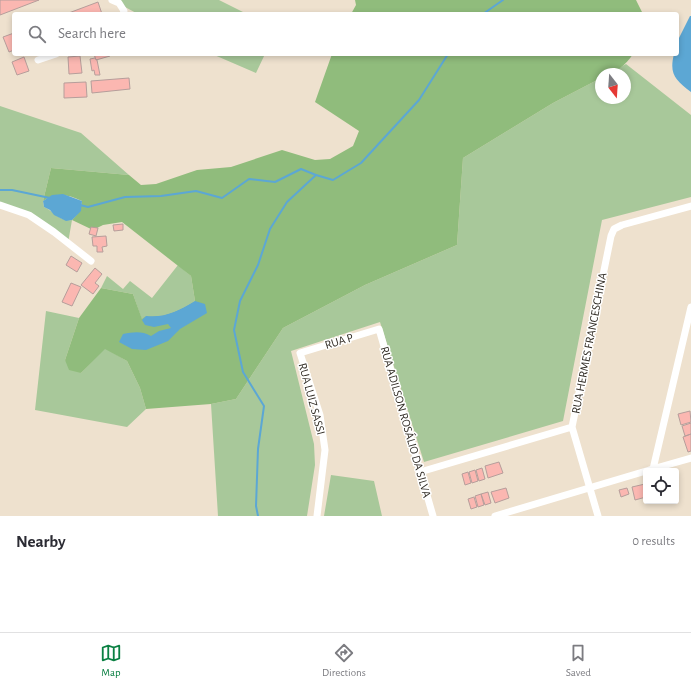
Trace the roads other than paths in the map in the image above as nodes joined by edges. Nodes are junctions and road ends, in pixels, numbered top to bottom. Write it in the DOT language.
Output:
graph roads {
  1 [pos="112,0"];
  2 [pos="124,12"];
  3 [pos="50,56"];
  4 [pos="38,60"];
  5 [pos="0,205"];
  6 [pos="691,206"];
  7 [pos="91,261"];
  8 [pos="691,307"];
  9 [pos="379,329"];
  10 [pos="300,353"];
  11 [pos="572,427"];
  12 [pos="691,458"];
  13 [pos="649,468"];
  14 [pos="655,468"];
  15 [pos="420,472"];
  16 [pos="643,472"];
  17 [pos="590,488"];
  18 [pos="317,516"];
  19 [pos="433,516"];
  20 [pos="495,516"];
  21 [pos="598,516"];
  1 -- 2 [label="street"];
  3 -- 4 [label="street"];
  5 -- 7 [label="street"];
  6 -- 11 [label="street, RUA HERMES FRANCESCHINA"];
  8 -- 13 [label="street"];
  9 -- 10 [label="street, RUA P"];
  9 -- 15 [label="street, RUA ADILSON ROSÁLIO DA SILVA"];
  10 -- 18 [label="street, RUA LUIZ SASSI"];
  11 -- 15 [label="street, RUA HERMES FRANCESCHINA"];
  11 -- 17 [label="street"];
  12 -- 14 [label="street"];
  15 -- 19 [label="street, RUA ADILSON ROSÁLIO DA SILVA"];
  16 -- 17 [label="street"];
  17 -- 20 [label="street"];
  17 -- 21 [label="street"];
}
